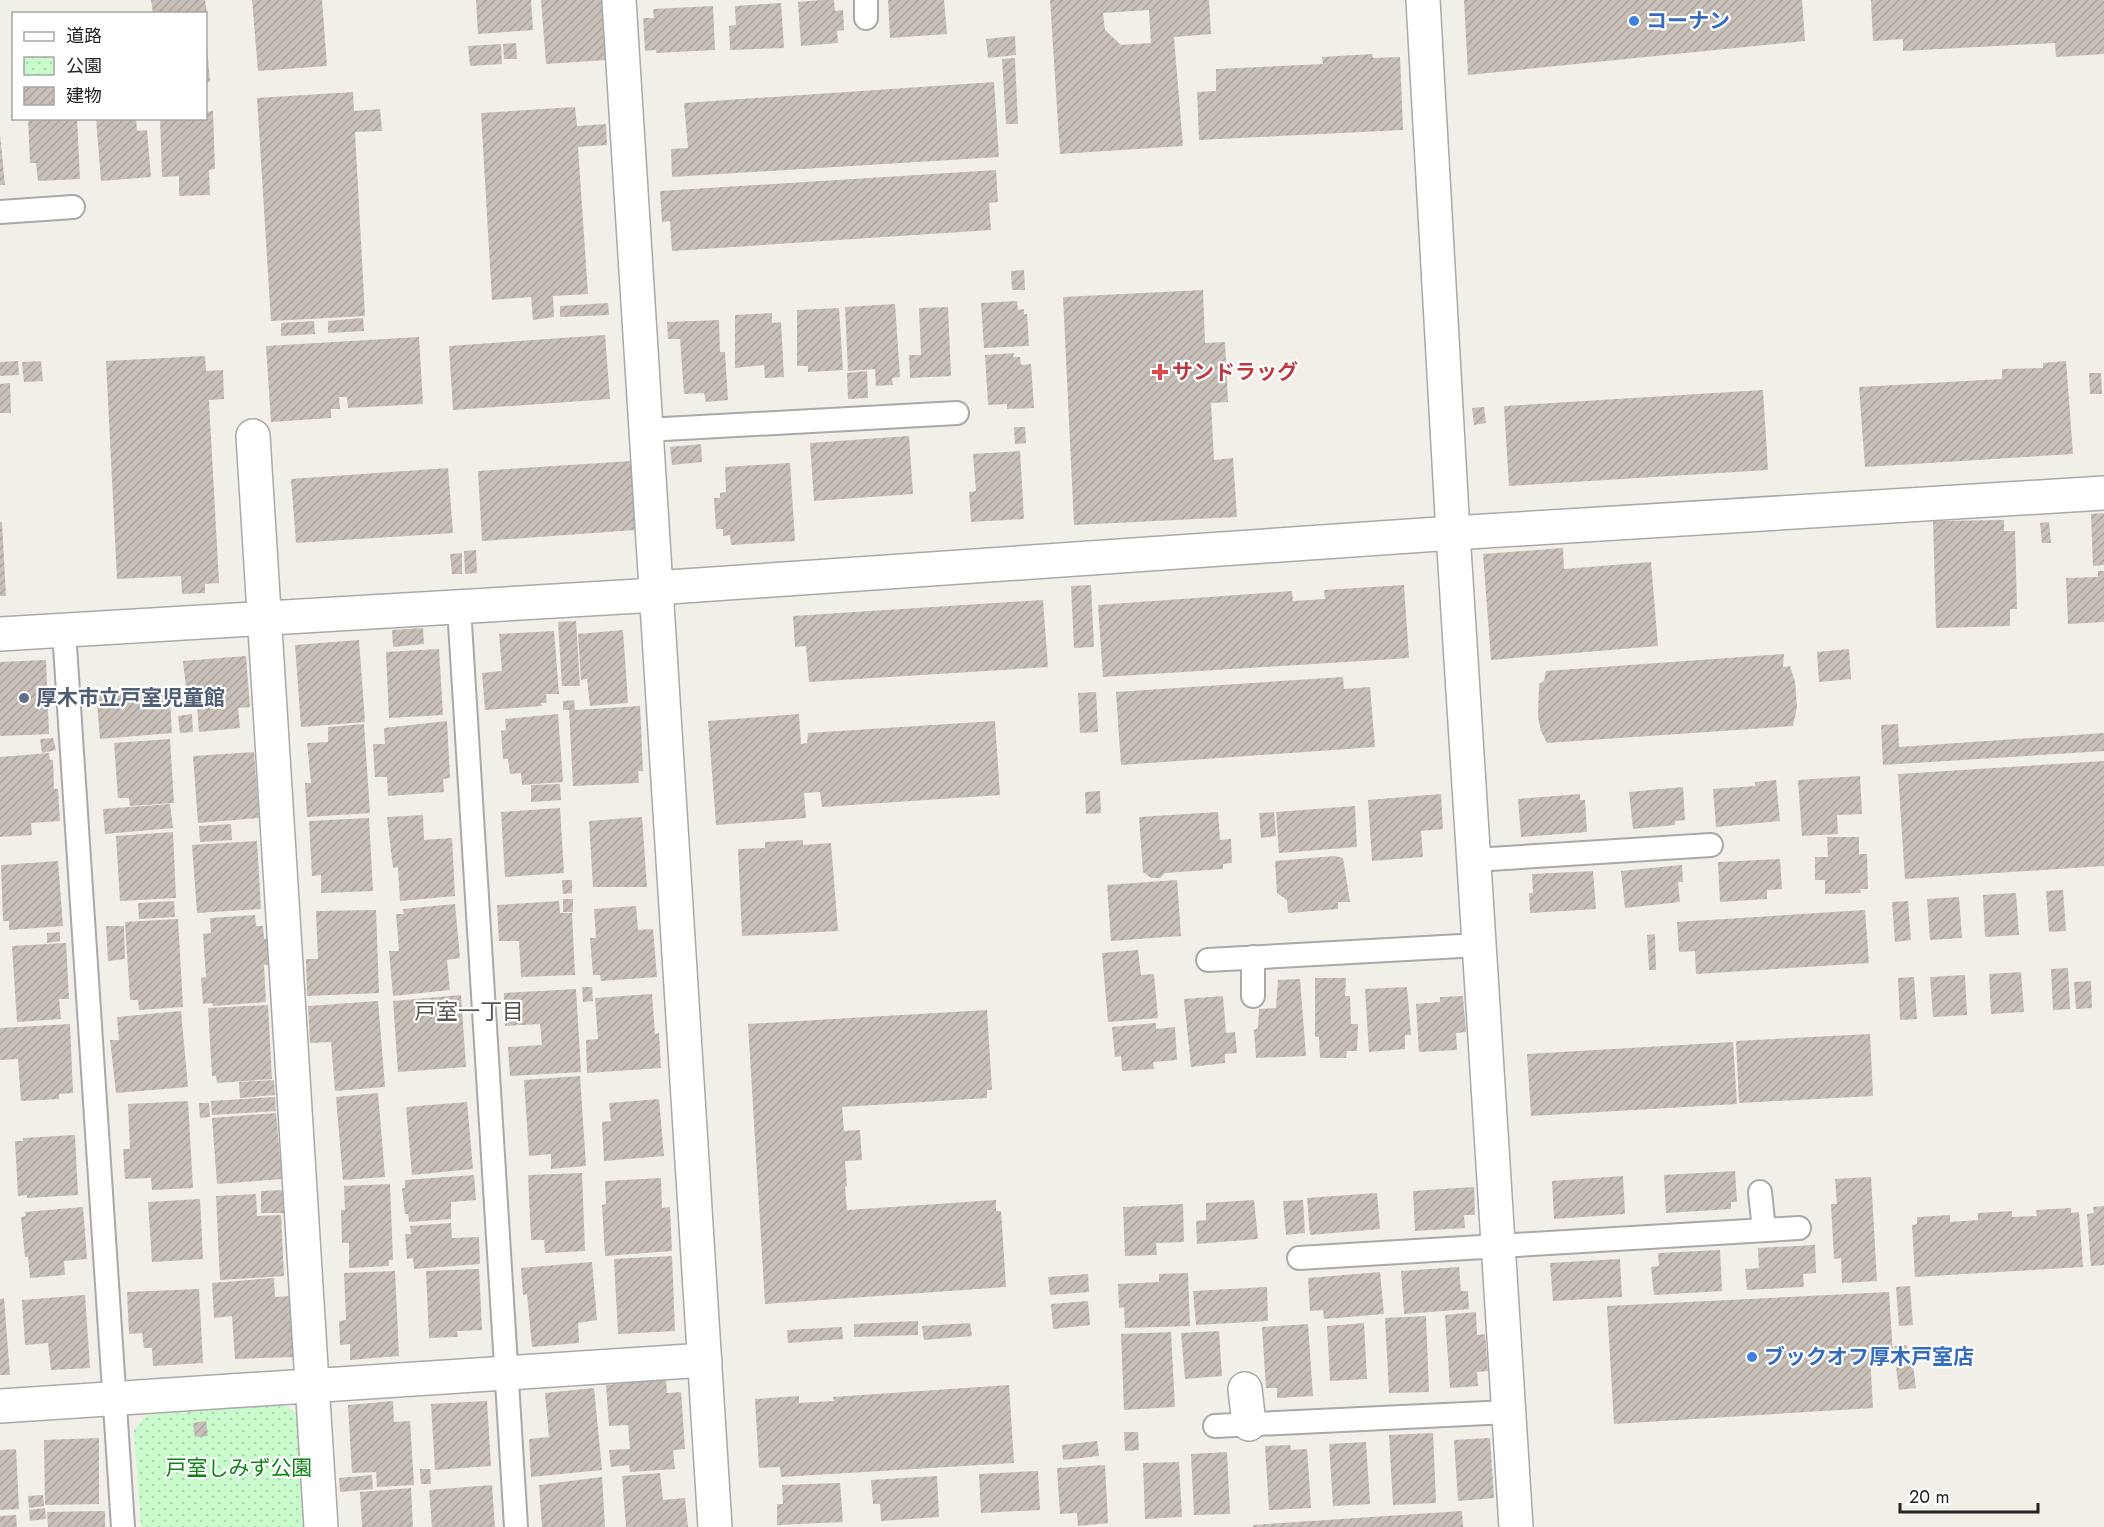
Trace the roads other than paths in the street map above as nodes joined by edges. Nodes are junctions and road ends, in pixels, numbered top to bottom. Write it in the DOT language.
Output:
graph roads {
  1 [pos="619,0"];
  2 [pos="1423,0"];
  3 [pos="73,207"];
  4 [pos="0,212"];
  5 [pos="957,413"];
  6 [pos="646,430"];
  7 [pos="253,436"];
  8 [pos="2104,493"];
  9 [pos="1453,533"];
  10 [pos="656,595"];
  11 [pos="459,607"];
  12 [pos="266,620"];
  13 [pos="64,631"];
  14 [pos="0,634"];
  15 [pos="1711,845"];
  16 [pos="1474,860"];
  17 [pos="1479,945"];
  18 [pos="1252,957"];
  19 [pos="1208,960"];
  20 [pos="1253,996"];
  21 [pos="1760,1192"];
  22 [pos="1799,1228"];
  23 [pos="1764,1230"];
  24 [pos="1498,1247"];
  25 [pos="1299,1258"];
  26 [pos="705,1360"];
  27 [pos="506,1373"];
  28 [pos="312,1386"];
  29 [pos="1245,1389"];
  30 [pos="115,1399"];
  31 [pos="0,1406"];
  32 [pos="1508,1412"];
  33 [pos="1249,1424"];
  34 [pos="1215,1426"];
  35 [pos="123,1527"];
  36 [pos="321,1527"];
  37 [pos="516,1527"];
  38 [pos="715,1527"];
  39 [pos="1516,1527"];
  1 -- 6 [label="street"];
  2 -- 9 [label="street"];
  3 -- 4 [label="lane"];
  5 -- 6 [label="lane"];
  6 -- 10 [label="street"];
  7 -- 12 [label="street"];
  8 -- 9 [label="street"];
  9 -- 10 [label="street"];
  9 -- 16 [label="street"];
  10 -- 11 [label="street"];
  10 -- 26 [label="street"];
  11 -- 12 [label="street"];
  11 -- 27 [label="lane"];
  12 -- 13 [label="street"];
  12 -- 28 [label="street"];
  13 -- 14 [label="street"];
  13 -- 30 [label="lane"];
  15 -- 16 [label="lane"];
  16 -- 17 [label="street"];
  17 -- 18 [label="lane"];
  17 -- 24 [label="street"];
  18 -- 19 [label="lane"];
  18 -- 20 [label="lane"];
  21 -- 23 [label="lane"];
  22 -- 23 [label="lane"];
  23 -- 24 [label="lane"];
  24 -- 25 [label="lane"];
  24 -- 32 [label="street"];
  26 -- 27 [label="street"];
  26 -- 38 [label="street"];
  27 -- 28 [label="street"];
  27 -- 37 [label="lane"];
  28 -- 30 [label="street"];
  28 -- 36 [label="street"];
  29 -- 33 [label="street"];
  30 -- 31 [label="street"];
  30 -- 35 [label="lane"];
  32 -- 33 [label="lane"];
  32 -- 39 [label="street"];
  33 -- 34 [label="lane"];
}
